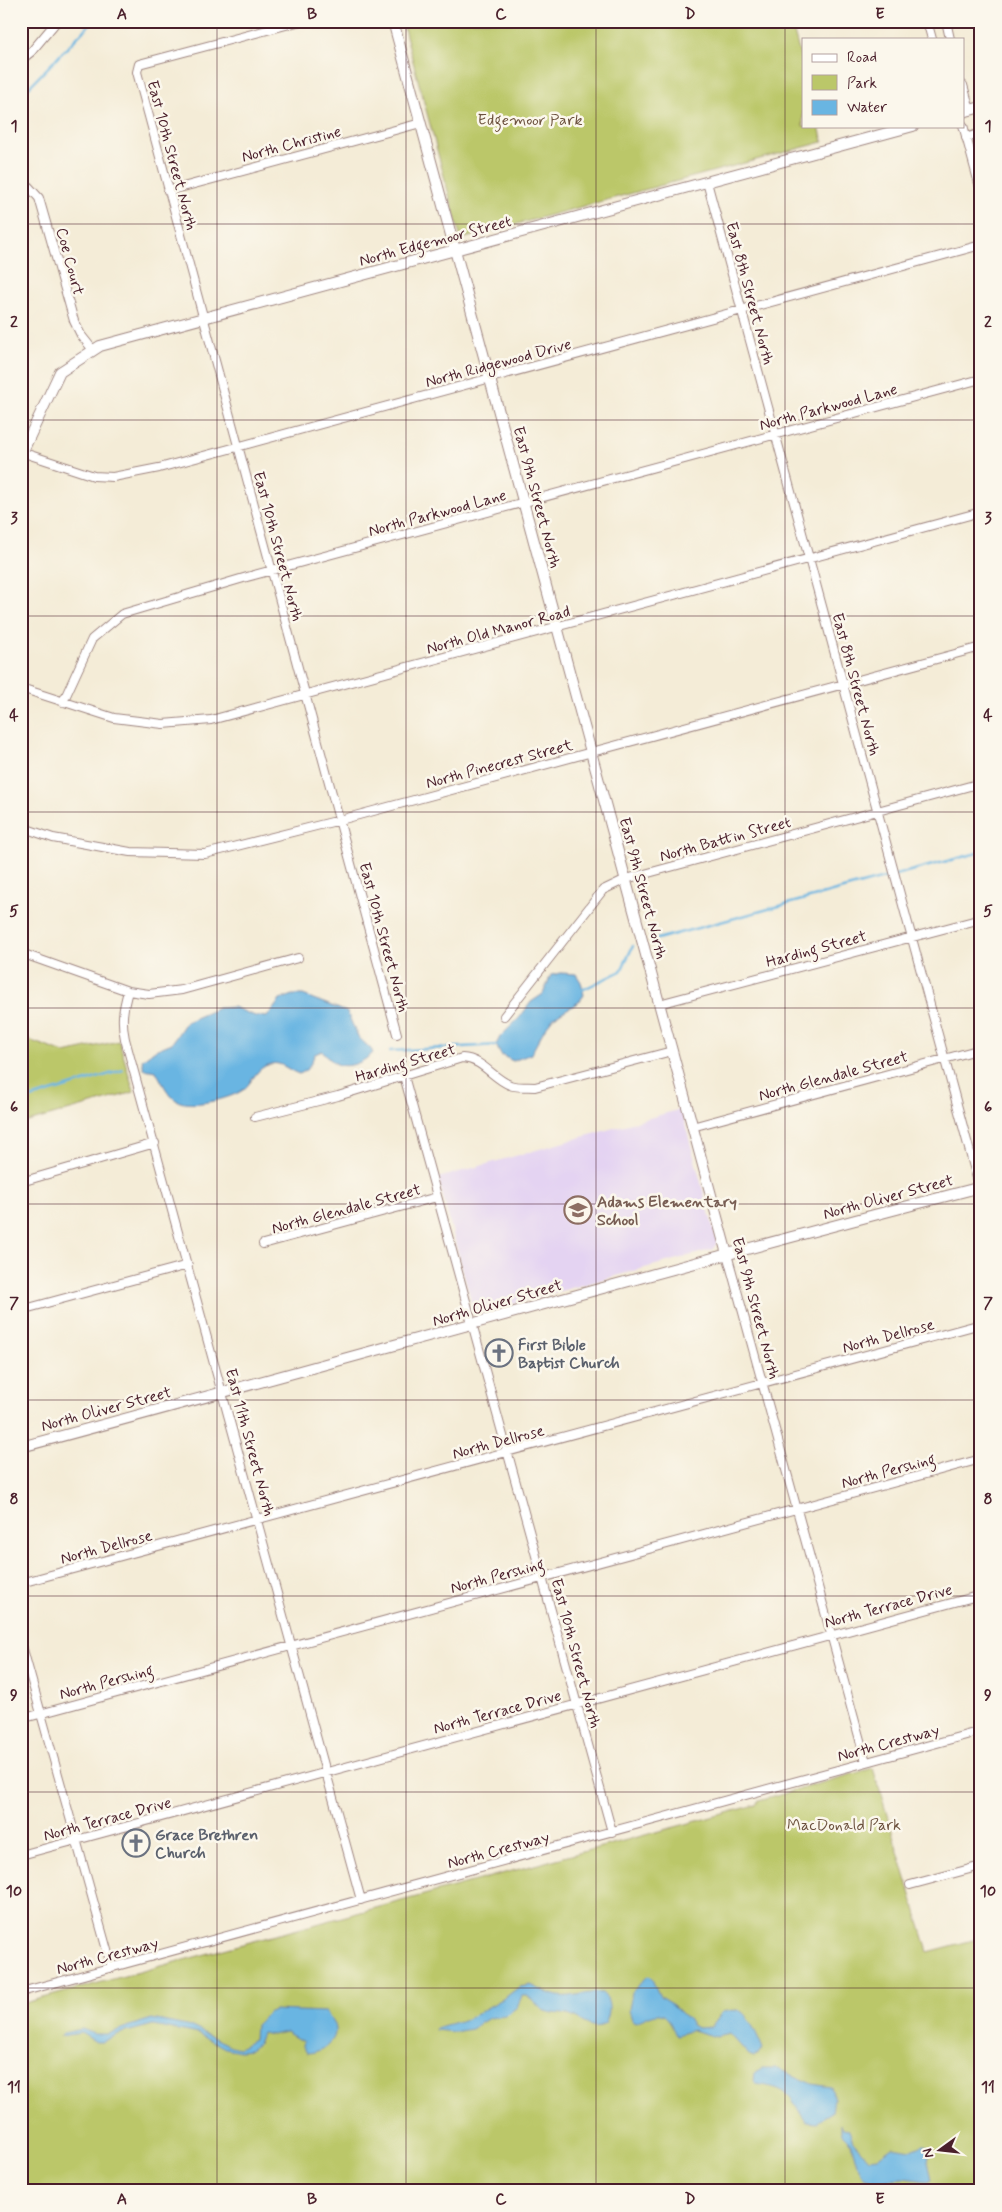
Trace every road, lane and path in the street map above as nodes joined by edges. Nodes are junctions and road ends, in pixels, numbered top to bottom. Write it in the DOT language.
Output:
graph roads {
  1 [pos="57,21"];
  2 [pos="301,21"];
  3 [pos="393,21"];
  4 [pos="927,21"];
  5 [pos="946,21"];
  6 [pos="932,38"];
  7 [pos="950,38"];
  8 [pos="21,60"];
  9 [pos="964,88"];
  10 [pos="971,110"];
  11 [pos="421,122"];
  12 [pos="906,128"];
  13 [pos="964,128"];
  14 [pos="981,133"];
  15 [pos="966,138"];
  16 [pos="707,182"];
  17 [pos="21,184"];
  18 [pos="168,191"];
  19 [pos="981,191"];
  20 [pos="981,245"];
  21 [pos="455,250"];
  22 [pos="742,310"];
  23 [pos="202,318"];
  24 [pos="93,350"];
  25 [pos="490,378"];
  26 [pos="981,379"];
  27 [pos="776,435"];
  28 [pos="238,447"];
  29 [pos="22,453"];
  30 [pos="524,504"];
  31 [pos="981,512"];
  32 [pos="809,559"];
  33 [pos="271,570"];
  34 [pos="558,627"];
  35 [pos="981,647"];
  36 [pos="843,684"];
  37 [pos="21,688"];
  38 [pos="305,694"];
  39 [pos="63,702"];
  40 [pos="592,752"];
  41 [pos="981,783"];
  42 [pos="877,811"];
  43 [pos="340,820"];
  44 [pos="21,827"];
  45 [pos="626,880"];
  46 [pos="981,919"];
  47 [pos="911,937"];
  48 [pos="21,953"];
  49 [pos="298,958"];
  50 [pos="128,991"];
  51 [pos="659,1004"];
  52 [pos="504,1016"];
  53 [pos="397,1034"];
  54 [pos="981,1049"];
  55 [pos="672,1051"];
  56 [pos="944,1059"];
  57 [pos="404,1076"];
  58 [pos="255,1117"];
  59 [pos="692,1127"];
  60 [pos="155,1143"];
  61 [pos="21,1182"];
  62 [pos="980,1189"];
  63 [pos="437,1197"];
  64 [pos="263,1244"];
  65 [pos="727,1254"];
  66 [pos="188,1265"];
  67 [pos="21,1310"];
  68 [pos="472,1324"];
  69 [pos="981,1324"];
  70 [pos="762,1382"];
  71 [pos="223,1393"];
  72 [pos="21,1447"];
  73 [pos="507,1453"];
  74 [pos="981,1459"];
  75 [pos="797,1509"];
  76 [pos="258,1519"];
  77 [pos="542,1578"];
  78 [pos="21,1583"];
  79 [pos="981,1595"];
  80 [pos="831,1635"];
  81 [pos="21,1642"];
  82 [pos="292,1645"];
  83 [pos="576,1704"];
  84 [pos="41,1714"];
  85 [pos="21,1719"];
  86 [pos="981,1731"];
  87 [pos="866,1762"];
  88 [pos="327,1772"];
  89 [pos="612,1832"];
  90 [pos="76,1840"];
  91 [pos="21,1855"];
  92 [pos="981,1866"];
  93 [pos="910,1885"];
  94 [pos="361,1900"];
  95 [pos="112,1968"];
  96 [pos="21,1992"];
  1 -- 8 [label="street"];
  2 -- 18 [label="street, East 10th Street North"];
  3 -- 11 [label="street, East 9th Street North"];
  4 -- 6 [label="street"];
  5 -- 7 [label="street"];
  9 -- 10 [label="street"];
  11 -- 18 [label="street, North Christine"];
  11 -- 21 [label="street, East 9th Street North"];
  12 -- 16 [label="street, North Edgemoor Street"];
  13 -- 15 [label="street"];
  14 -- 15 [label="street"];
  15 -- 19 [label="street"];
  16 -- 21 [label="street, North Edgemoor Street"];
  16 -- 22 [label="street, East 8th Street North"];
  17 -- 24 [label="street, Coe Court"];
  18 -- 23 [label="street, East 10th Street North"];
  20 -- 22 [label="street, North Ridgewood Drive"];
  21 -- 23 [label="street, North Edgemoor Street"];
  21 -- 25 [label="street, East 9th Street North"];
  22 -- 25 [label="street, North Ridgewood Drive"];
  22 -- 27 [label="street, East 8th Street North"];
  23 -- 24 [label="street, North Edgemoor Street"];
  23 -- 28 [label="street, East 10th Street North"];
  24 -- 29 [label="street, North Edgemoor Street"];
  25 -- 28 [label="street, North Ridgewood Drive"];
  25 -- 30 [label="street, East 9th Street North"];
  26 -- 27 [label="street, North Parkwood Lane"];
  27 -- 30 [label="street, North Parkwood Lane"];
  27 -- 32 [label="street, East 8th Street North"];
  28 -- 29 [label="street, North Ridgewood Drive"];
  28 -- 33 [label="street, East 10th Street North"];
  30 -- 33 [label="street, North Parkwood Lane"];
  30 -- 34 [label="street, East 9th Street North"];
  31 -- 32 [label="street, North Old Manor Road"];
  32 -- 34 [label="street, North Old Manor Road"];
  32 -- 36 [label="street, East 8th Street North"];
  33 -- 38 [label="street, East 10th Street North"];
  33 -- 39 [label="street, North Parkwood Lane"];
  34 -- 38 [label="street, North Old Manor Road"];
  34 -- 40 [label="street, East 9th Street North"];
  35 -- 36 [label="street, North Pinecrest Street"];
  36 -- 40 [label="street, North Pinecrest Street"];
  36 -- 42 [label="street, East 8th Street North"];
  37 -- 39 [label="street, North Old Manor Road"];
  38 -- 39 [label="street, North Old Manor Road"];
  38 -- 43 [label="street, East 10th Street North"];
  40 -- 43 [label="street, North Pinecrest Street"];
  40 -- 45 [label="street, East 9th Street North"];
  41 -- 42 [label="street, North Battin Street"];
  42 -- 45 [label="street, North Battin Street"];
  42 -- 47 [label="street, East 8th Street North"];
  43 -- 44 [label="street, North Pinecrest Street"];
  43 -- 53 [label="street, East 10th Street North"];
  45 -- 51 [label="street, East 9th Street North"];
  45 -- 52 [label="street, North Battin Street"];
  46 -- 47 [label="street, Harding Street"];
  47 -- 51 [label="street, Harding Street"];
  47 -- 56 [label="street, East 8th Street North"];
  48 -- 50 [label="street"];
  49 -- 50 [label="street"];
  50 -- 60 [label="street, East 11th Street North"];
  51 -- 55 [label="street, East 9th Street North"];
  54 -- 56 [label="street, North Glendale Street"];
  55 -- 57 [label="street, Harding Street"];
  55 -- 59 [label="street, East 9th Street North"];
  56 -- 59 [label="street, North Glendale Street"];
  56 -- 62 [label="street, East 8th Street North"];
  57 -- 58 [label="street, Harding Street"];
  57 -- 63 [label="street, East 10th Street North"];
  59 -- 65 [label="street, East 9th Street North"];
  60 -- 61 [label="street"];
  60 -- 66 [label="street, East 11th Street North"];
  62 -- 65 [label="street, North Oliver Street"];
  63 -- 64 [label="street, North Glendale Street"];
  63 -- 68 [label="street, East 10th Street North"];
  65 -- 68 [label="street, North Oliver Street"];
  65 -- 70 [label="street, East 9th Street North"];
  66 -- 67 [label="street"];
  66 -- 71 [label="street, East 11th Street North"];
  68 -- 71 [label="street, North Oliver Street"];
  68 -- 73 [label="street, East 10th Street North"];
  69 -- 70 [label="street, North Dellrose"];
  70 -- 73 [label="street, North Dellrose"];
  70 -- 75 [label="street, East 9th Street North"];
  71 -- 72 [label="street, North Oliver Street"];
  71 -- 76 [label="street, East 11th Street North"];
  73 -- 76 [label="street, North Dellrose"];
  73 -- 77 [label="street, East 10th Street North"];
  74 -- 75 [label="street, North Pershing"];
  75 -- 77 [label="street, North Pershing"];
  75 -- 80 [label="street, East 9th Street North"];
  76 -- 78 [label="street, North Dellrose"];
  76 -- 82 [label="street, East 11th Street North"];
  77 -- 82 [label="street, North Pershing"];
  77 -- 83 [label="street, East 10th Street North"];
  79 -- 80 [label="street, North Terrace Drive"];
  80 -- 83 [label="street, North Terrace Drive"];
  80 -- 87 [label="street, East 9th Street North"];
  81 -- 84 [label="street"];
  82 -- 84 [label="street, North Pershing"];
  82 -- 88 [label="street, East 11th Street North"];
  83 -- 88 [label="street, North Terrace Drive"];
  83 -- 89 [label="street, East 10th Street North"];
  84 -- 85 [label="street, North Pershing"];
  84 -- 90 [label="street"];
  86 -- 87 [label="street, North Crestway"];
  87 -- 89 [label="street, North Crestway"];
  88 -- 90 [label="street, North Terrace Drive"];
  88 -- 94 [label="street, East 11th Street North"];
  89 -- 94 [label="street, North Crestway"];
  90 -- 91 [label="street, North Terrace Drive"];
  90 -- 95 [label="street"];
  92 -- 93 [label="street"];
  94 -- 95 [label="street, North Crestway"];
  95 -- 96 [label="street, North Crestway"];
}
